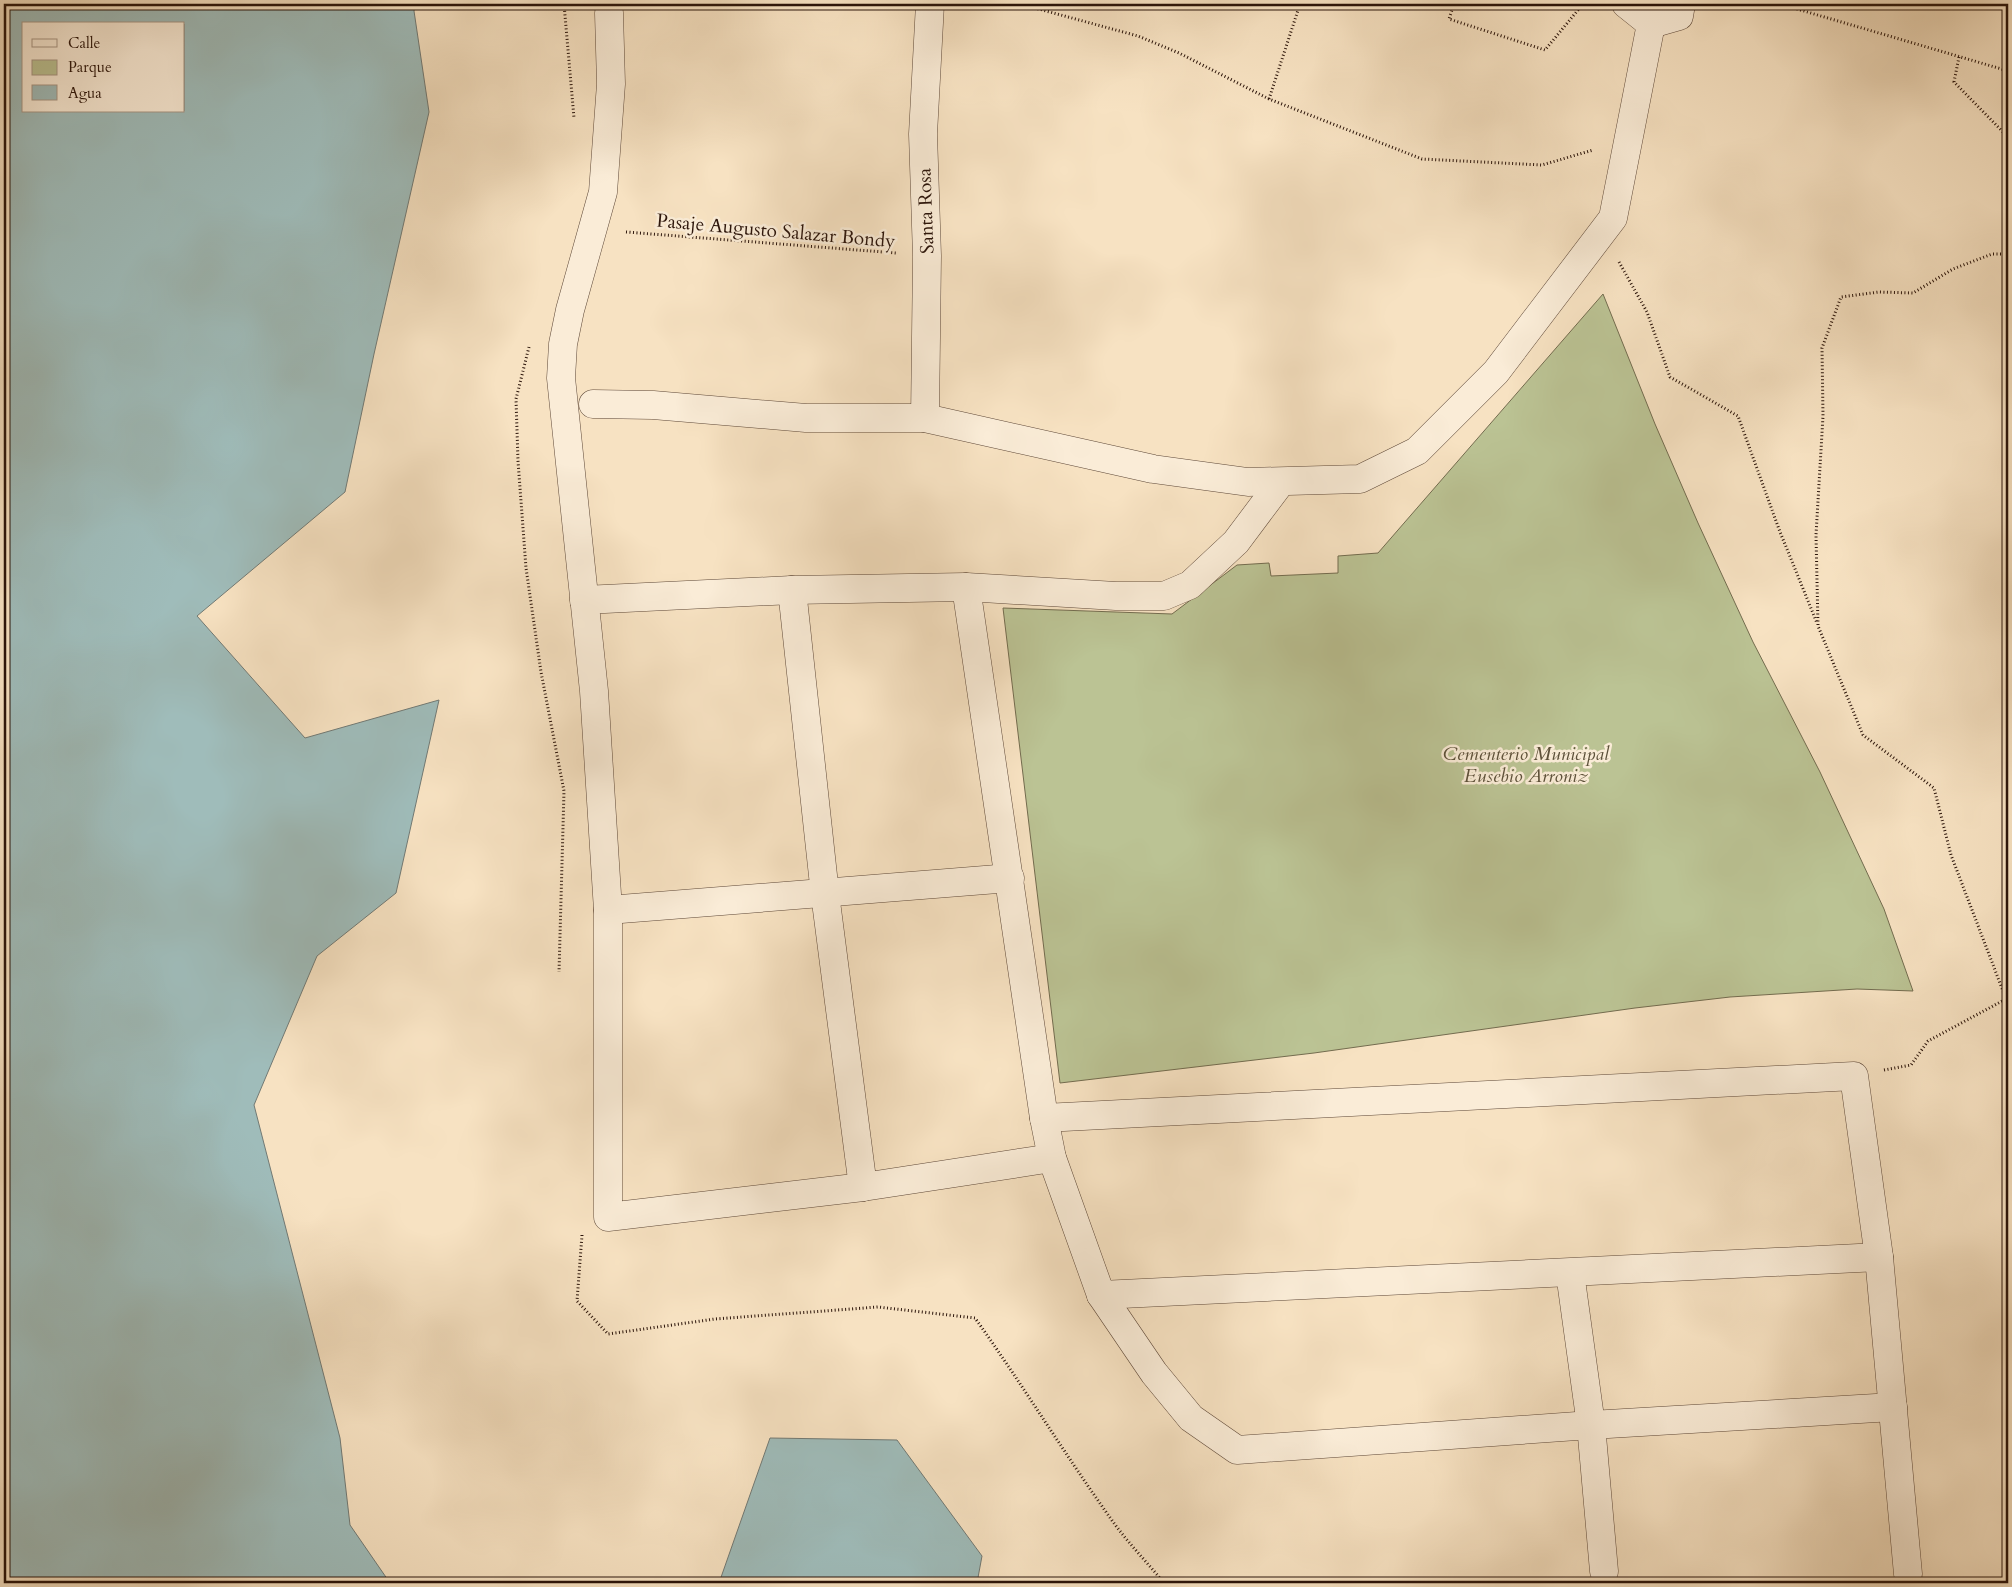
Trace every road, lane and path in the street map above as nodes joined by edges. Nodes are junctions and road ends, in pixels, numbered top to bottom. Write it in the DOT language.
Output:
graph roads {
  1 [pos="930,4"];
  2 [pos="1003,4"];
  3 [pos="1300,4"];
  4 [pos="1454,4"];
  5 [pos="1583,4"];
  6 [pos="1626,4"];
  7 [pos="1681,4"];
  8 [pos="1780,4"];
  9 [pos="609,13"];
  10 [pos="1651,24"];
  11 [pos="1959,57"];
  12 [pos="2004,70"];
  13 [pos="1269,99"];
  14 [pos="2008,137"];
  15 [pos="1629,140"];
  16 [pos="624,232"];
  17 [pos="1602,232"];
  18 [pos="2008,254"];
  19 [pos="926,256"];
  20 [pos="593,404"];
  21 [pos="925,418"];
  22 [pos="1281,482"];
  23 [pos="966,587"];
  24 [pos="792,590"];
  25 [pos="584,600"];
  26 [pos="1818,626"];
  27 [pos="1010,878"];
  28 [pos="825,894"];
  29 [pos="608,910"];
  30 [pos="2007,1002"];
  31 [pos="1854,1076"];
  32 [pos="1044,1118"];
  33 [pos="1052,1158"];
  34 [pos="863,1187"];
  35 [pos="608,1218"];
  36 [pos="1879,1258"];
  37 [pos="1570,1272"];
  38 [pos="1101,1295"];
  39 [pos="1892,1407"];
  40 [pos="1591,1426"];
  41 [pos="1604,1571"];
  42 [pos="1908,1574"];
  43 [pos="1164,1583"];
  1 -- 19 [label="street, Santa Rosa"];
  2 -- 13 [label="path"];
  3 -- 13 [label="path"];
  4 -- 5 [label="path"];
  6 -- 10 [label="street"];
  7 -- 10 [label="street"];
  8 -- 11 [label="path"];
  9 -- 25 [label="street"];
  10 -- 15 [label="street"];
  11 -- 12 [label="path"];
  11 -- 14 [label="path"];
  13 -- 15 [label="path"];
  15 -- 17 [label="street"];
  16 -- 19 [label="path, Pasaje Augusto Salazar Bondy"];
  17 -- 22 [label="street"];
  17 -- 26 [label="path"];
  18 -- 26 [label="path"];
  19 -- 21 [label="street, Santa Rosa"];
  20 -- 21 [label="street"];
  21 -- 22 [label="street"];
  22 -- 23 [label="street"];
  23 -- 24 [label="street"];
  23 -- 27 [label="street"];
  24 -- 25 [label="street"];
  24 -- 28 [label="street"];
  25 -- 29 [label="street"];
  26 -- 30 [label="path"];
  27 -- 28 [label="street"];
  27 -- 32 [label="street"];
  28 -- 29 [label="street"];
  28 -- 34 [label="street"];
  29 -- 35 [label="street"];
  30 -- 31 [label="path"];
  31 -- 32 [label="street"];
  31 -- 36 [label="street"];
  32 -- 33 [label="street"];
  33 -- 34 [label="street"];
  33 -- 38 [label="street"];
  34 -- 35 [label="street"];
  35 -- 43 [label="path"];
  36 -- 37 [label="street"];
  36 -- 39 [label="street"];
  37 -- 38 [label="street"];
  37 -- 40 [label="street"];
  38 -- 40 [label="street"];
  39 -- 40 [label="street"];
  39 -- 42 [label="street"];
  40 -- 41 [label="street"];
}
